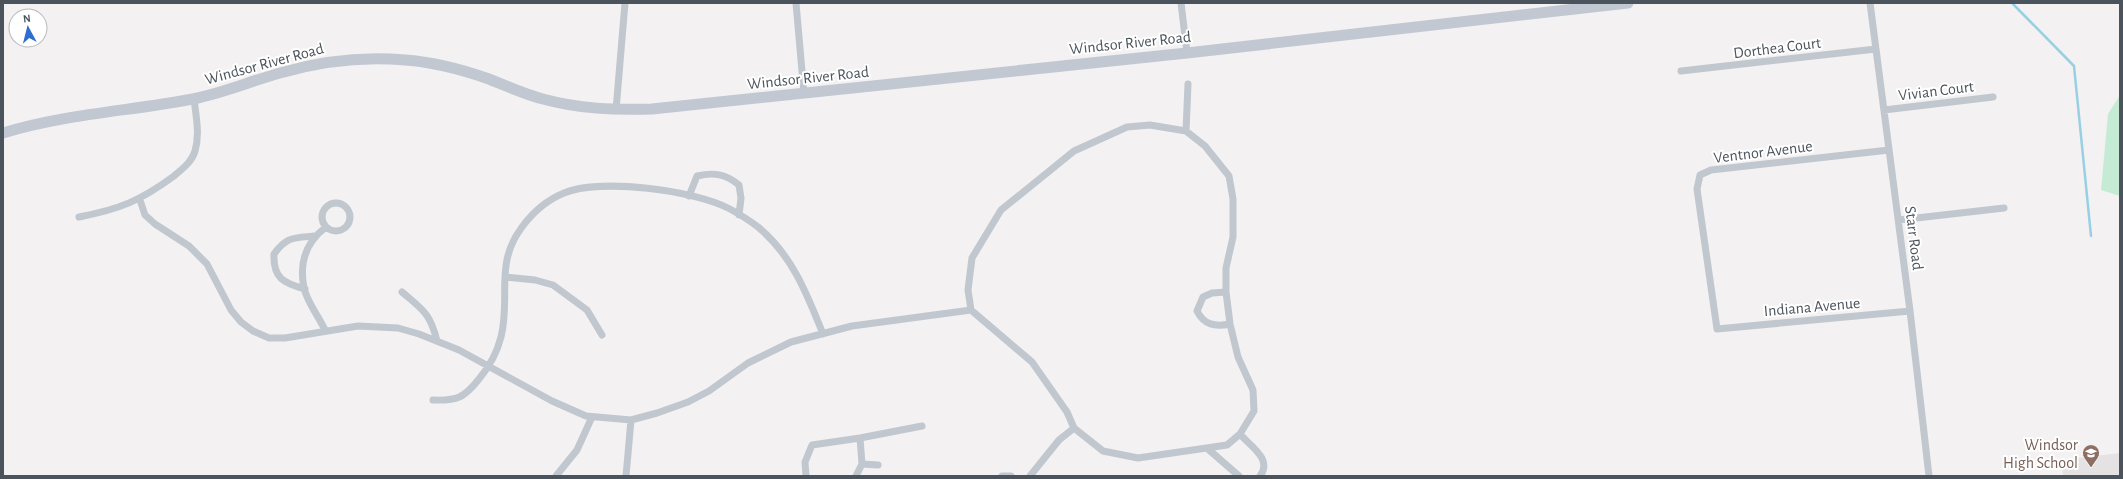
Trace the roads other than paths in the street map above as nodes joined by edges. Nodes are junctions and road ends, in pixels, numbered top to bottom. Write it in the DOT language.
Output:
graph roads {
  1 [pos="625,3"];
  2 [pos="796,3"];
  3 [pos="1181,3"];
  4 [pos="1628,3"];
  5 [pos="1870,3"];
  6 [pos="1876,49"];
  7 [pos="1188,53"];
  8 [pos="1681,72"];
  9 [pos="1188,84"];
  10 [pos="804,94"];
  11 [pos="1993,97"];
  12 [pos="194,99"];
  13 [pos="616,110"];
  14 [pos="1884,110"];
  15 [pos="1186,131"];
  16 [pos="3,133"];
  17 [pos="1889,150"];
  18 [pos="688,196"];
  19 [pos="140,200"];
  20 [pos="2004,208"];
  21 [pos="739,215"];
  22 [pos="79,217"];
  23 [pos="1898,220"];
  24 [pos="326,227"];
  25 [pos="315,236"];
  26 [pos="505,278"];
  27 [pos="304,288"];
  28 [pos="402,292"];
  29 [pos="1226,292"];
  30 [pos="971,310"];
  31 [pos="1910,311"];
  32 [pos="1230,324"];
  33 [pos="1717,329"];
  34 [pos="325,330"];
  35 [pos="823,334"];
  36 [pos="602,335"];
  37 [pos="437,341"];
  38 [pos="489,367"];
  39 [pos="433,400"];
  40 [pos="592,417"];
  41 [pos="631,420"];
  42 [pos="922,426"];
  43 [pos="1074,428"];
  44 [pos="1240,434"];
  45 [pos="860,438"];
  46 [pos="1208,449"];
  47 [pos="862,464"];
  48 [pos="878,465"];
  49 [pos="556,476"];
  50 [pos="626,476"];
  51 [pos="806,476"];
  52 [pos="856,476"];
  53 [pos="1002,476"];
  54 [pos="1011,476"];
  55 [pos="1030,476"];
  56 [pos="1239,476"];
  57 [pos="1260,476"];
  58 [pos="1929,476"];
  1 -- 13 [label="street"];
  2 -- 10 [label="street"];
  3 -- 7 [label="street"];
  4 -- 7 [label="main road, Windsor River Road"];
  5 -- 6 [label="street, Starr Road"];
  6 -- 8 [label="street, Dorthea Court"];
  6 -- 14 [label="street, Starr Road"];
  7 -- 10 [label="main road, Windsor River Road"];
  9 -- 15 [label="street"];
  10 -- 13 [label="main road, Windsor River Road"];
  11 -- 14 [label="street, Vivian Court"];
  12 -- 13 [label="main road, Windsor River Road"];
  12 -- 16 [label="main road, Windsor River Road"];
  12 -- 19 [label="street"];
  14 -- 17 [label="street, Starr Road"];
  15 -- 29 [label="street"];
  15 -- 30 [label="street"];
  17 -- 23 [label="street, Starr Road"];
  17 -- 33 [label="street, Ventnor Avenue"];
  18 -- 21 [label="street"];
  18 -- 21 [label="street"];
  18 -- 26 [label="street"];
  19 -- 22 [label="street"];
  19 -- 34 [label="street"];
  20 -- 23 [label="street"];
  21 -- 35 [label="street"];
  23 -- 31 [label="street, Starr Road"];
  24 -- 24 [label="street"];
  24 -- 25 [label="street"];
  25 -- 27 [label="street"];
  25 -- 27 [label="street"];
  26 -- 36 [label="street"];
  26 -- 38 [label="street"];
  27 -- 34 [label="street"];
  28 -- 37 [label="street"];
  29 -- 32 [label="street"];
  29 -- 32 [label="street"];
  30 -- 35 [label="street"];
  30 -- 43 [label="street"];
  31 -- 33 [label="street, Indiana Avenue"];
  31 -- 58 [label="street, Starr Road"];
  32 -- 44 [label="street"];
  34 -- 37 [label="street"];
  35 -- 41 [label="street"];
  37 -- 38 [label="street"];
  38 -- 39 [label="street"];
  38 -- 40 [label="street"];
  40 -- 41 [label="street"];
  40 -- 49 [label="street"];
  41 -- 50 [label="street"];
  42 -- 45 [label="street"];
  43 -- 46 [label="street"];
  43 -- 55 [label="street"];
  44 -- 46 [label="street"];
  44 -- 57 [label="street"];
  45 -- 47 [label="street"];
  45 -- 51 [label="street"];
  46 -- 56 [label="street"];
  47 -- 48 [label="street"];
  47 -- 52 [label="street"];
  53 -- 54 [label="street"];
}
